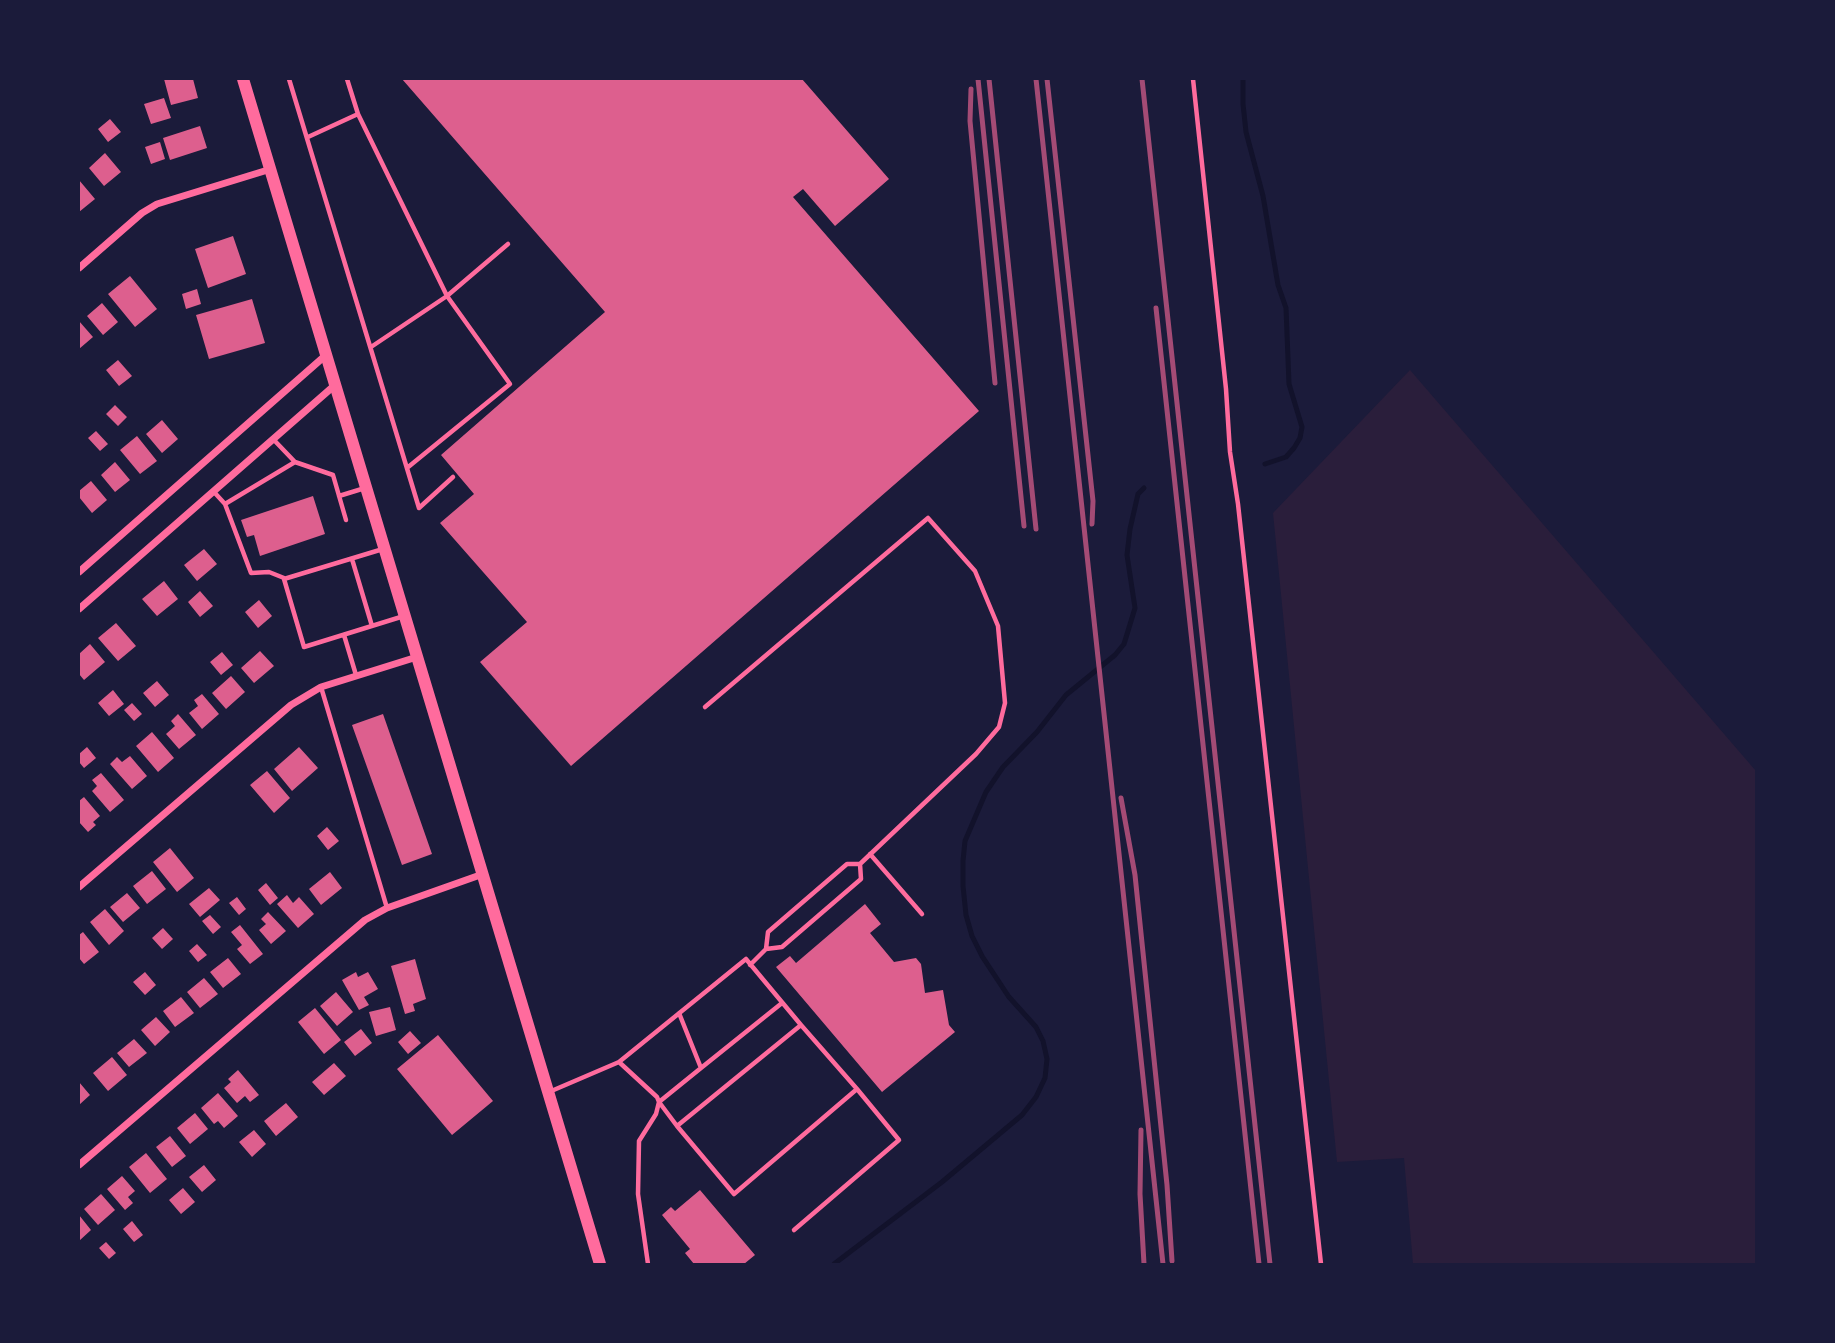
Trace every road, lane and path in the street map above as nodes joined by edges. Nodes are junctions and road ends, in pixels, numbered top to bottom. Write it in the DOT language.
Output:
graph roads {
  1 [pos="243,79"];
  2 [pos="289,79"];
  3 [pos="347,79"];
  4 [pos="1193,79"];
  5 [pos="358,114"];
  6 [pos="308,137"];
  7 [pos="271,169"];
  8 [pos="508,244"];
  9 [pos="79,268"];
  10 [pos="446,296"];
  11 [pos="371,348"];
  12 [pos="326,355"];
  13 [pos="335,385"];
  14 [pos="273,439"];
  15 [pos="295,463"];
  16 [pos="407,468"];
  17 [pos="453,477"];
  18 [pos="365,488"];
  19 [pos="213,492"];
  20 [pos="339,496"];
  21 [pos="225,505"];
  22 [pos="346,520"];
  23 [pos="385,549"];
  24 [pos="352,559"];
  25 [pos="79,572"];
  26 [pos="284,579"];
  27 [pos="79,609"];
  28 [pos="405,616"];
  29 [pos="372,626"];
  30 [pos="344,635"];
  31 [pos="417,657"];
  32 [pos="356,675"];
  33 [pos="321,687"];
  34 [pos="705,707"];
  35 [pos="870,854"];
  36 [pos="860,864"];
  37 [pos="483,874"];
  38 [pos="79,887"];
  39 [pos="387,908"];
  40 [pos="922,914"];
  41 [pos="766,948"];
  42 [pos="750,965"];
  43 [pos="783,1002"];
  44 [pos="679,1013"];
  45 [pos="801,1025"];
  46 [pos="619,1062"];
  47 [pos="701,1068"];
  48 [pos="857,1089"];
  49 [pos="548,1092"];
  50 [pos="659,1102"];
  51 [pos="677,1126"];
  52 [pos="79,1165"];
  53 [pos="794,1230"];
  54 [pos="600,1264"];
  55 [pos="648,1264"];
  56 [pos="1321,1264"];
  1 -- 7 [label="main road"];
  2 -- 6 [label="lane"];
  3 -- 5 [label="lane"];
  4 -- 56 [label="lane"];
  5 -- 6 [label="lane"];
  5 -- 10 [label="lane"];
  6 -- 11 [label="lane"];
  7 -- 9 [label="street"];
  7 -- 12 [label="main road"];
  8 -- 10 [label="lane"];
  10 -- 11 [label="lane"];
  10 -- 16 [label="lane"];
  11 -- 16 [label="lane"];
  12 -- 13 [label="main road"];
  12 -- 25 [label="street"];
  13 -- 14 [label="street"];
  13 -- 18 [label="main road"];
  14 -- 15 [label="lane"];
  14 -- 19 [label="street"];
  15 -- 20 [label="lane"];
  15 -- 21 [label="lane"];
  16 -- 17 [label="lane"];
  18 -- 20 [label="lane"];
  18 -- 23 [label="main road"];
  19 -- 21 [label="lane"];
  19 -- 27 [label="street"];
  20 -- 22 [label="lane"];
  21 -- 26 [label="lane"];
  23 -- 24 [label="lane"];
  23 -- 28 [label="main road"];
  24 -- 26 [label="lane"];
  24 -- 29 [label="lane"];
  26 -- 30 [label="lane"];
  28 -- 29 [label="lane"];
  28 -- 31 [label="main road"];
  29 -- 30 [label="lane"];
  30 -- 32 [label="lane"];
  31 -- 32 [label="street"];
  31 -- 37 [label="main road"];
  32 -- 33 [label="street"];
  33 -- 38 [label="street"];
  33 -- 39 [label="lane"];
  34 -- 35 [label="lane"];
  35 -- 36 [label="lane"];
  35 -- 40 [label="lane"];
  36 -- 41 [label="lane"];
  36 -- 41 [label="lane"];
  37 -- 39 [label="street"];
  37 -- 49 [label="main road"];
  39 -- 52 [label="street"];
  41 -- 42 [label="lane"];
  42 -- 43 [label="lane"];
  42 -- 44 [label="lane"];
  43 -- 45 [label="lane"];
  43 -- 47 [label="lane"];
  44 -- 46 [label="lane"];
  44 -- 47 [label="lane"];
  45 -- 48 [label="lane"];
  45 -- 51 [label="lane"];
  46 -- 49 [label="lane"];
  46 -- 50 [label="lane"];
  47 -- 50 [label="lane"];
  48 -- 51 [label="lane"];
  48 -- 53 [label="lane"];
  49 -- 54 [label="main road"];
  50 -- 51 [label="lane"];
  50 -- 55 [label="lane"];
}
